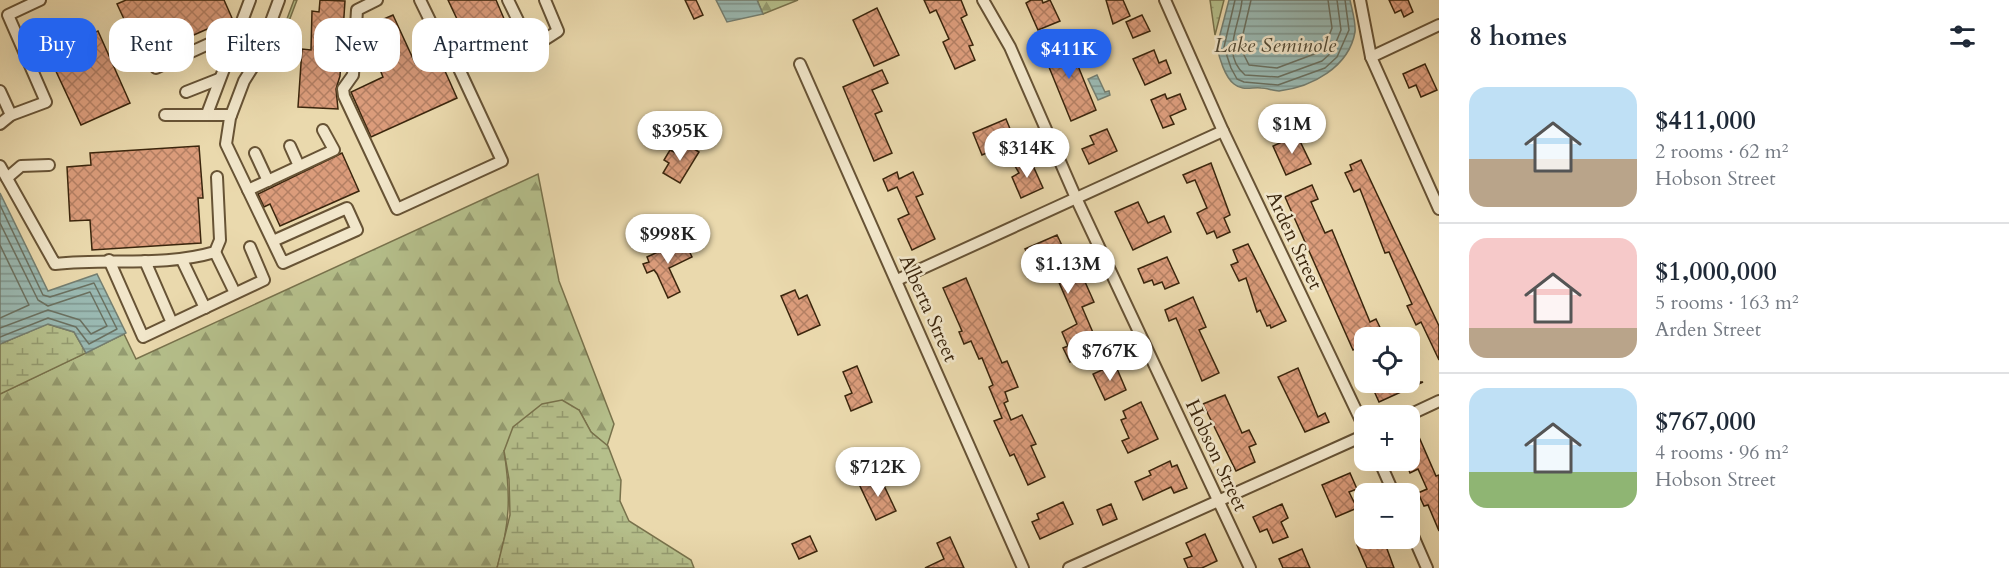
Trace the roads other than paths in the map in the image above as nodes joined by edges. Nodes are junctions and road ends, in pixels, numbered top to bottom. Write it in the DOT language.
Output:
graph roads {
  1 [pos="40,0"];
  2 [pos="250,0"];
  3 [pos="279,0"];
  4 [pos="377,0"];
  5 [pos="420,0"];
  6 [pos="508,0"];
  7 [pos="545,0"];
  8 [pos="982,0"];
  9 [pos="1165,0"];
  10 [pos="1360,0"];
  11 [pos="4,17"];
  12 [pos="242,18"];
  13 [pos="1439,25"];
  14 [pos="1371,57"];
  15 [pos="800,64"];
  16 [pos="222,72"];
  17 [pos="219,79"];
  18 [pos="0,91"];
  19 [pos="186,92"];
  20 [pos="207,114"];
  21 [pos="11,115"];
  22 [pos="165,115"];
  23 [pos="231,115"];
  24 [pos="0,124"];
  25 [pos="323,130"];
  26 [pos="1223,131"];
  27 [pos="290,146"];
  28 [pos="255,153"];
  29 [pos="49,165"];
  30 [pos="0,166"];
  31 [pos="299,166"];
  32 [pos="217,177"];
  33 [pos="8,178"];
  34 [pos="268,181"];
  35 [pos="248,190"];
  36 [pos="1076,198"];
  37 [pos="1439,209"];
  38 [pos="273,241"];
  39 [pos="250,247"];
  40 [pos="215,252"];
  41 [pos="109,260"];
  42 [pos="182,260"];
  43 [pos="145,261"];
  44 [pos="897,280"];
  45 [pos="235,293"];
  46 [pos="205,308"];
  47 [pos="172,323"];
  48 [pos="1439,401"];
  49 [pos="1354,406"];
  50 [pos="1420,410"];
  51 [pos="1354,440"];
  52 [pos="1219,500"];
  53 [pos="1419,549"];
  54 [pos="1072,567"];
  55 [pos="1023,568"];
  56 [pos="1250,568"];
  57 [pos="1427,568"];
  1 -- 11 [label="street"];
  2 -- 12 [label="street"];
  3 -- 23 [label="street"];
  4 -- 5 [label="street"];
  6 -- 7 [label="street"];
  8 -- 36 [label="street, Hobson Street"];
  9 -- 26 [label="street, Arden Street"];
  10 -- 14 [label="street"];
  11 -- 21 [label="street"];
  13 -- 14 [label="street"];
  14 -- 37 [label="street"];
  15 -- 44 [label="street, Alberta Street"];
  16 -- 17 [label="street"];
  17 -- 19 [label="street"];
  17 -- 20 [label="street"];
  18 -- 21 [label="street"];
  20 -- 22 [label="street"];
  20 -- 23 [label="street"];
  21 -- 24 [label="street"];
  23 -- 35 [label="street"];
  25 -- 31 [label="street"];
  26 -- 36 [label="street"];
  26 -- 49 [label="street, Arden Street"];
  27 -- 31 [label="street"];
  28 -- 34 [label="street"];
  29 -- 33 [label="street"];
  30 -- 33 [label="street"];
  31 -- 34 [label="street"];
  32 -- 40 [label="street"];
  33 -- 41 [label="street"];
  34 -- 35 [label="street"];
  35 -- 38 [label="street"];
  36 -- 44 [label="street"];
  36 -- 52 [label="street, Hobson Street"];
  38 -- 38 [label="street"];
  39 -- 45 [label="street"];
  40 -- 42 [label="street"];
  40 -- 45 [label="street"];
  41 -- 43 [label="street"];
  41 -- 47 [label="street"];
  42 -- 43 [label="street"];
  42 -- 46 [label="street"];
  43 -- 47 [label="street"];
  44 -- 55 [label="street, Alberta Street"];
  45 -- 46 [label="street"];
  46 -- 47 [label="street"];
  48 -- 50 [label="street"];
  51 -- 52 [label="street"];
  52 -- 54 [label="street"];
  52 -- 56 [label="street, Hobson Street"];
  53 -- 57 [label="street"];
}
